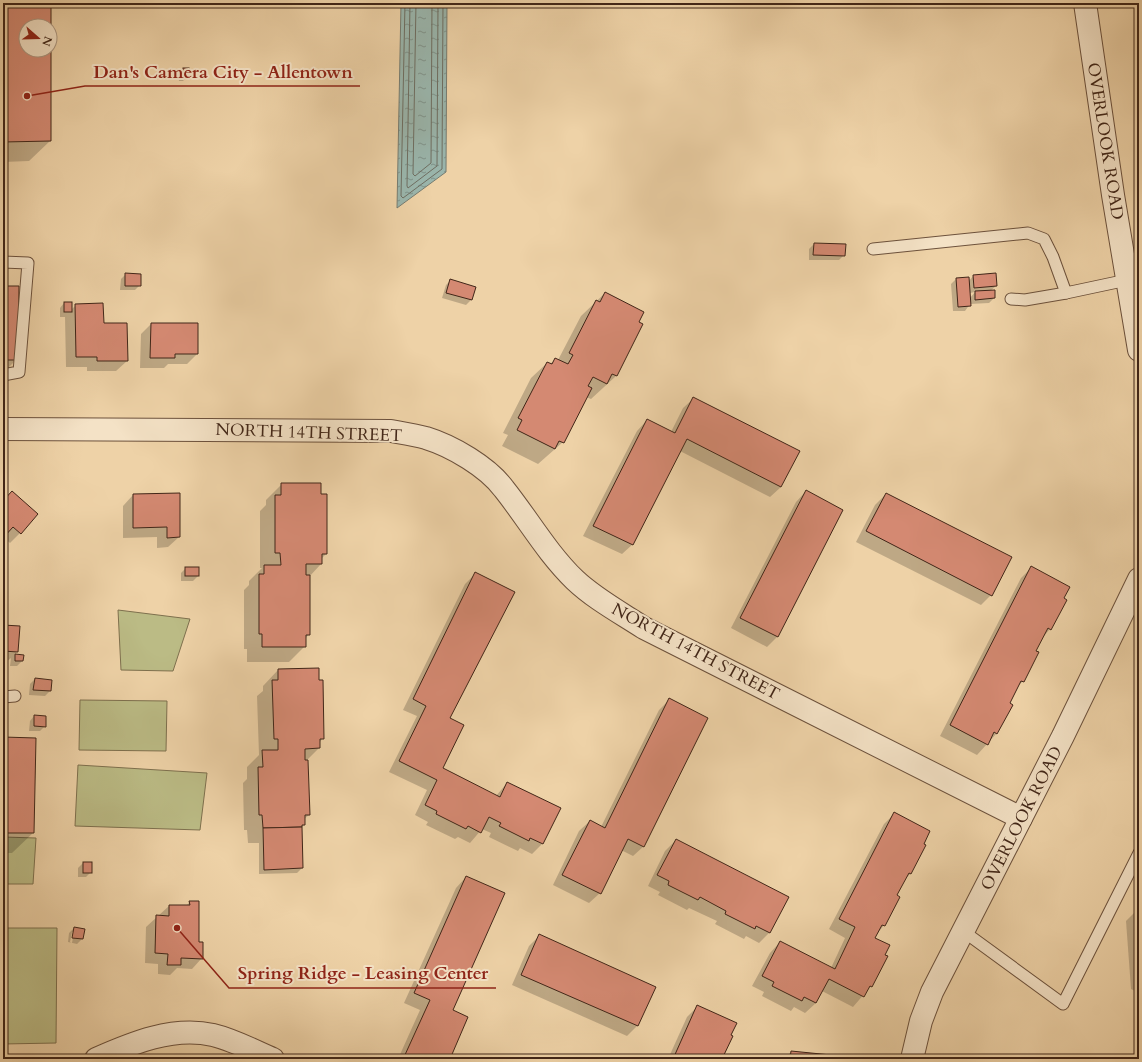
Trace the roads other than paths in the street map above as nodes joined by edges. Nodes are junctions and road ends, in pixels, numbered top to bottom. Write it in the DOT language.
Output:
graph roads {
  1 [pos="1085,3"];
  2 [pos="874,248"];
  3 [pos="3,262"];
  4 [pos="1127,280"];
  5 [pos="1066,293"];
  6 [pos="1011,299"];
  7 [pos="1139,350"];
  8 [pos="3,375"];
  9 [pos="3,429"];
  10 [pos="1139,579"];
  11 [pos="15,696"];
  12 [pos="3,697"];
  13 [pos="1022,818"];
  14 [pos="1139,853"];
  15 [pos="963,931"];
  16 [pos="96,1059"];
  17 [pos="273,1059"];
  18 [pos="912,1059"];
  1 -- 4 [label="street, OVERLOOK ROAD"];
  2 -- 5 [label="lane"];
  3 -- 8 [label="lane"];
  4 -- 5 [label="lane"];
  4 -- 7 [label="street, OVERLOOK ROAD"];
  5 -- 6 [label="lane"];
  9 -- 13 [label="street, NORTH 14TH STREET"];
  10 -- 13 [label="street, OVERLOOK ROAD"];
  11 -- 12 [label="lane"];
  13 -- 15 [label="street, OVERLOOK ROAD"];
  14 -- 15 [label="lane"];
  15 -- 18 [label="street, OVERLOOK ROAD"];
  16 -- 17 [label="street"];
}
